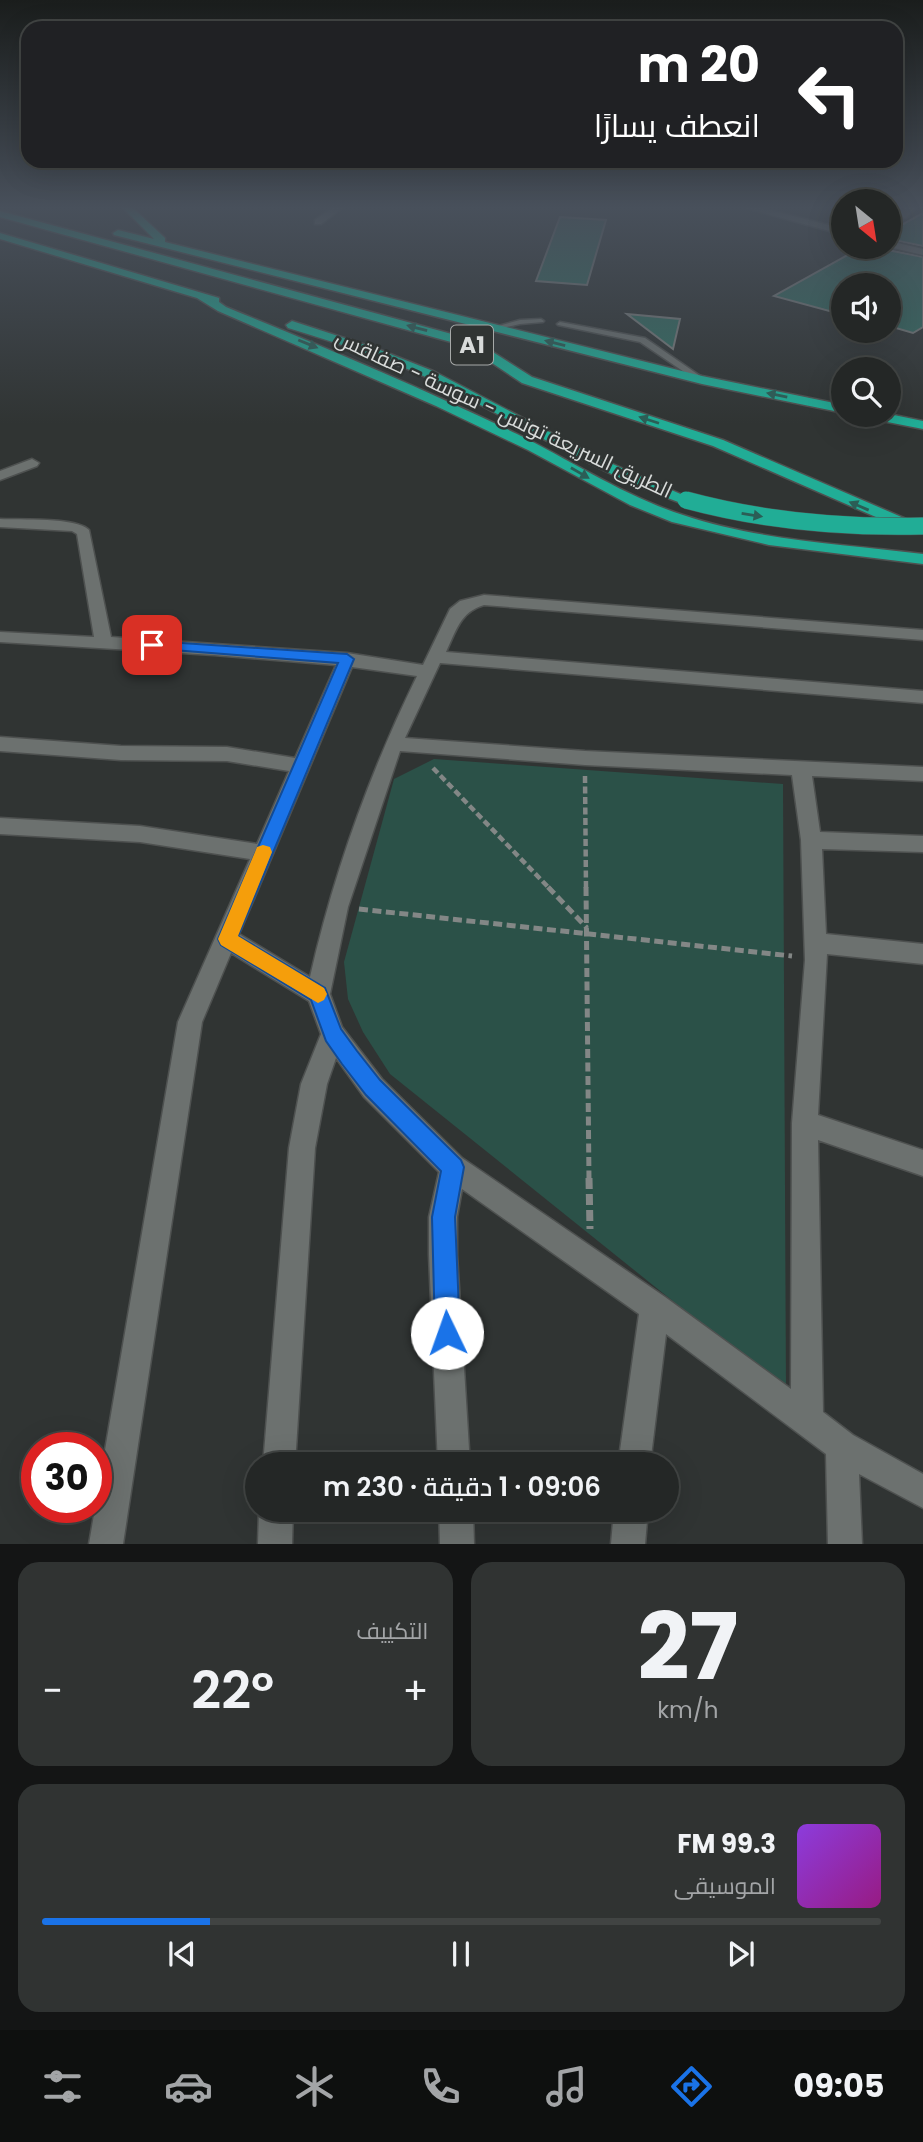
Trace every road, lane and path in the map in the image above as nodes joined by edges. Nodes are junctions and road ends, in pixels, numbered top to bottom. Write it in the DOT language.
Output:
graph roads {
  1 [pos="148,280"];
  2 [pos="244,280"];
  3 [pos="309,280"];
  4 [pos="201,296"];
  5 [pos="541,321"];
  6 [pos="560,324"];
  7 [pos="494,328"];
  8 [pos="702,380"];
  9 [pos="831,406"];
  10 [pos="901,421"];
  11 [pos="923,425"];
  12 [pos="32,463"];
  13 [pos="0,477"];
  14 [pos="0,523"];
  15 [pos="923,528"];
  16 [pos="923,559"];
  17 [pos="923,635"];
  18 [pos="0,637"];
  19 [pos="104,643"];
  20 [pos="347,659"];
  21 [pos="430,664"];
  22 [pos="923,697"];
  23 [pos="0,744"];
  24 [pos="405,745"];
  25 [pos="585,758"];
  26 [pos="300,766"];
  27 [pos="801,767"];
  28 [pos="923,774"];
  29 [pos="0,826"];
  30 [pos="811,840"];
  31 [pos="923,844"];
  32 [pos="263,853"];
  33 [pos="337,907"];
  34 [pos="587,931"];
  35 [pos="228,939"];
  36 [pos="816,951"];
  37 [pos="923,954"];
  38 [pos="318,994"];
  39 [pos="333,1034"];
  40 [pos="806,1123"];
  41 [pos="923,1163"];
  42 [pos="453,1167"];
  43 [pos="590,1260"];
  44 [pos="655,1307"];
  45 [pos="807,1421"];
  46 [pos="842,1446"];
  47 [pos="280,1452"];
  48 [pos="453,1452"];
  49 [pos="636,1452"];
  50 [pos="923,1492"];
  51 [pos="276,1522"];
  52 [pos="456,1522"];
  53 [pos="630,1522"];
  54 [pos="106,1544"];
  55 [pos="275,1544"];
  56 [pos="457,1544"];
  57 [pos="628,1544"];
  58 [pos="845,1544"];
  1 -- 4 [label="highway, الطريق السريعة تونس - سوسة - صفاقس"];
  15 -- 2 [label="highway, الطريق السريعة تونس - سوسة - صفاقس / A1, one-way"];
  3 -- 7 [label="highway"];
  4 -- 15 [label="highway, one-way, bridge"];
  4 -- 16 [label="highway, الطريق السريعة تونس - سوسة - صفاقس, one-way"];
  5 -- 7 [label="lane"];
  6 -- 8 [label="lane"];
  8 -- 7 [label="highway, one-way"];
  9 -- 8 [label="highway, one-way"];
  10 -- 11 [label="highway"];
  12 -- 13 [label="street"];
  14 -- 19 [label="street"];
  17 -- 21 [label="street"];
  18 -- 19 [label="street"];
  19 -- 20 [label="street"];
  20 -- 21 [label="street"];
  20 -- 26 [label="street"];
  21 -- 22 [label="street"];
  21 -- 24 [label="street"];
  23 -- 26 [label="street"];
  24 -- 25 [label="street"];
  24 -- 33 [label="street"];
  24 -- 34 [label="path"];
  25 -- 27 [label="street"];
  25 -- 34 [label="path"];
  26 -- 32 [label="street"];
  27 -- 28 [label="street"];
  27 -- 30 [label="street"];
  29 -- 32 [label="street"];
  30 -- 31 [label="street"];
  30 -- 36 [label="street"];
  32 -- 35 [label="street"];
  33 -- 34 [label="path"];
  33 -- 38 [label="street"];
  34 -- 36 [label="path"];
  34 -- 43 [label="path"];
  35 -- 38 [label="street"];
  35 -- 54 [label="street"];
  36 -- 37 [label="street"];
  36 -- 40 [label="street"];
  38 -- 39 [label="street"];
  39 -- 42 [label="street"];
  39 -- 47 [label="street"];
  40 -- 41 [label="street"];
  40 -- 45 [label="street"];
  42 -- 43 [label="street"];
  42 -- 48 [label="street"];
  43 -- 44 [label="street"];
  44 -- 45 [label="street"];
  44 -- 49 [label="street"];
  45 -- 46 [label="street"];
  46 -- 50 [label="street"];
  46 -- 58 [label="street"];
  51 -- 55 [label="street"];
  52 -- 56 [label="street"];
  53 -- 57 [label="street"];
}
